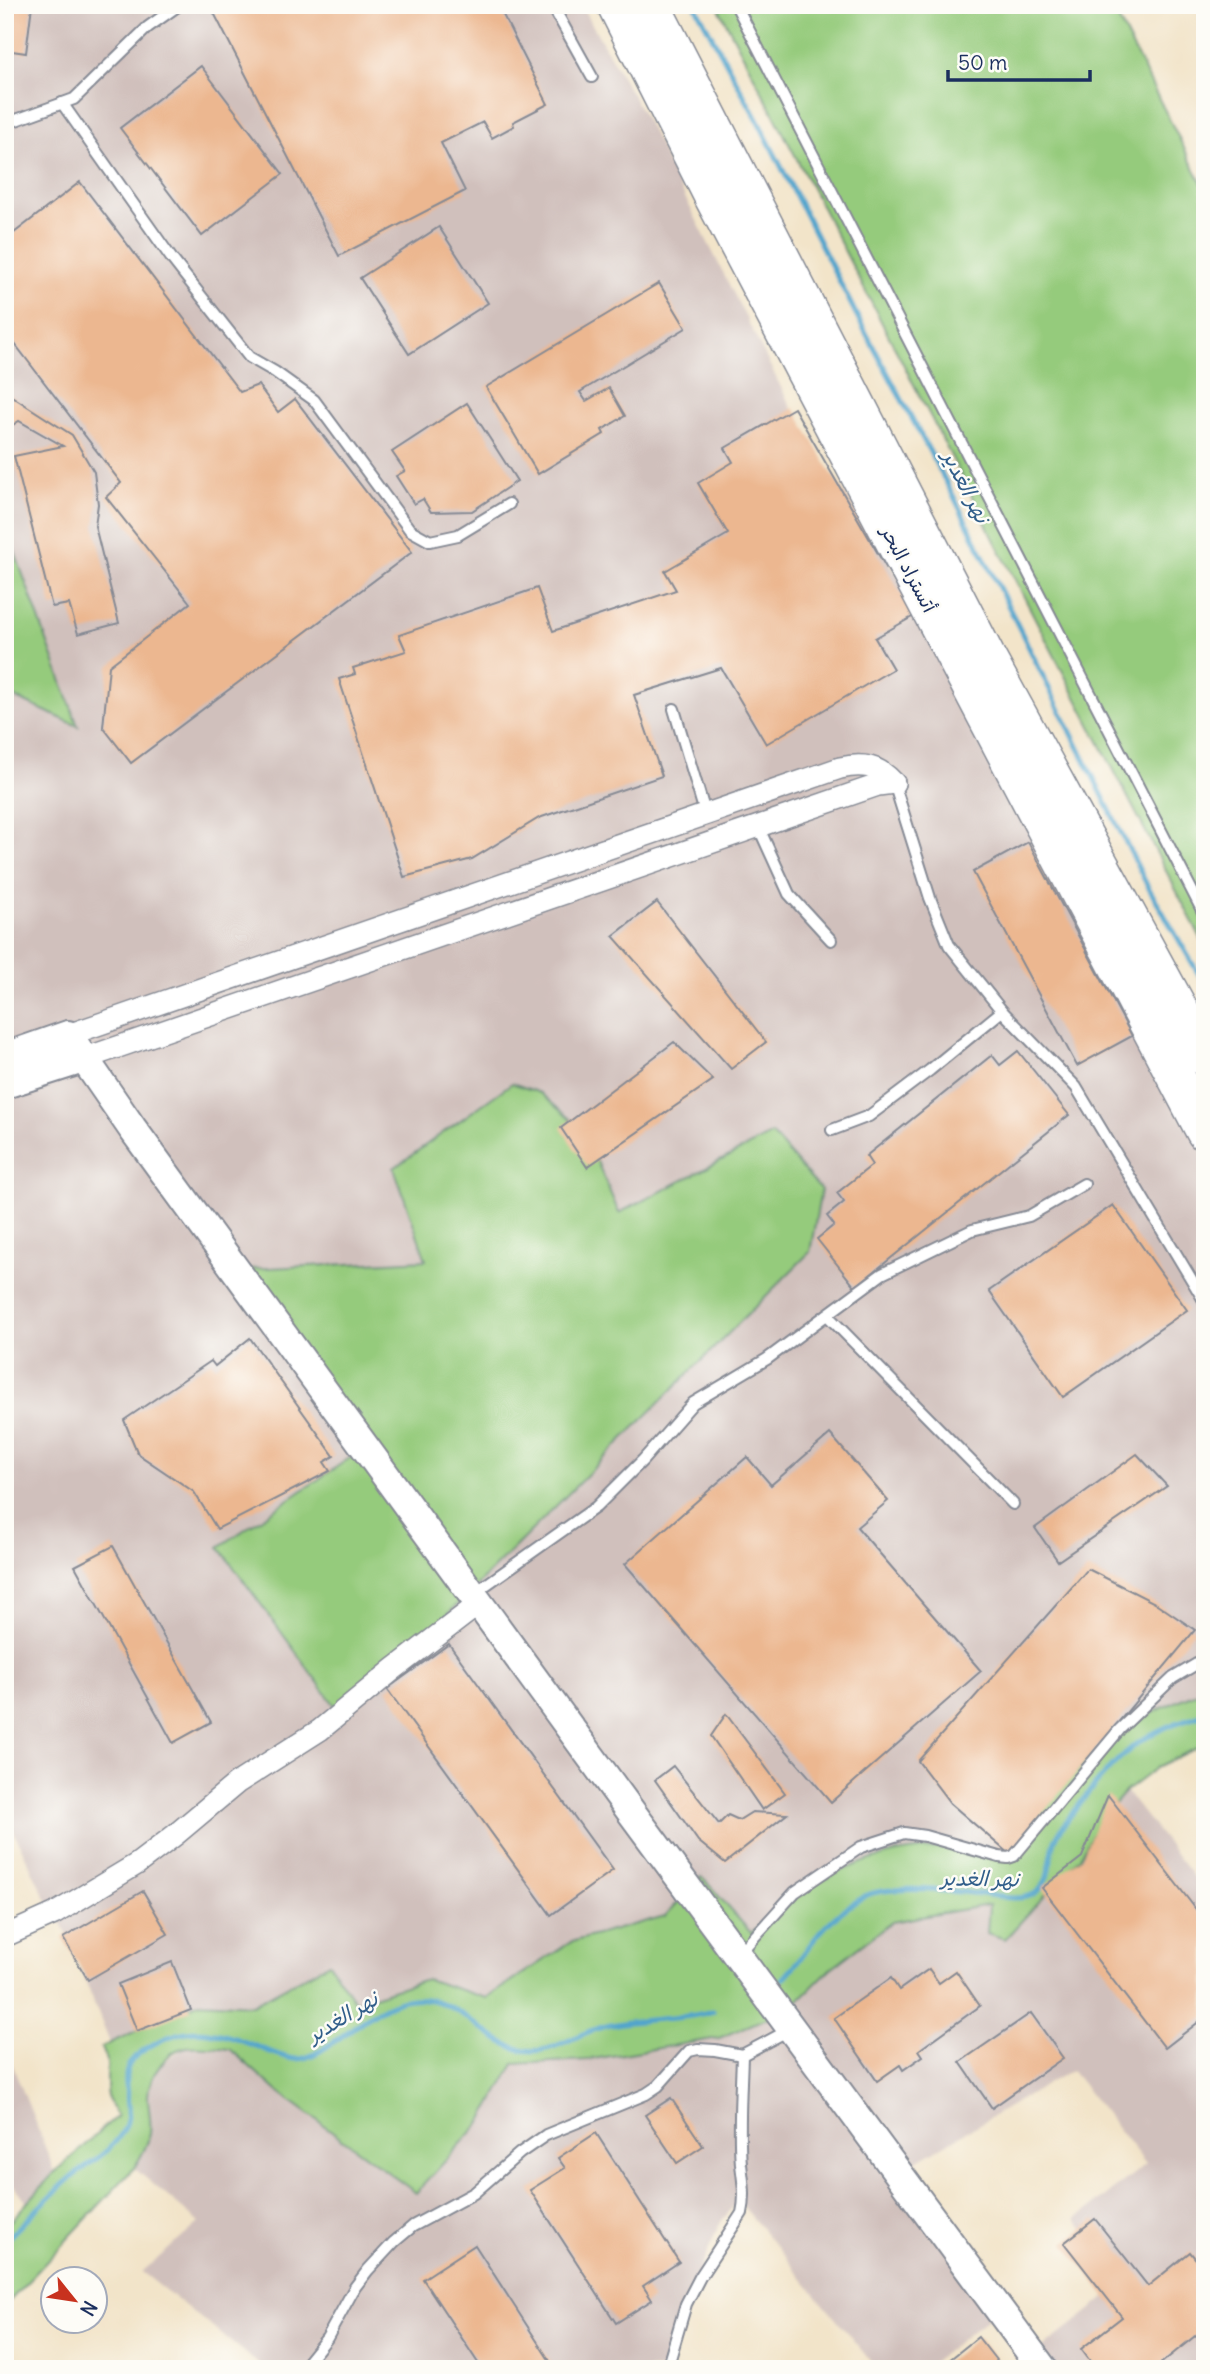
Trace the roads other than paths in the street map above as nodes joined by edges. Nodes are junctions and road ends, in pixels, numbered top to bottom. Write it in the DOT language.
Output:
graph roads {
  1 [pos="179,5"];
  2 [pos="552,5"];
  3 [pos="616,5"];
  4 [pos="650,5"];
  5 [pos="736,5"];
  6 [pos="592,77"];
  7 [pos="62,103"];
  8 [pos="5,124"];
  9 [pos="509,504"];
  10 [pos="674,709"];
  11 [pos="894,783"];
  12 [pos="706,816"];
  13 [pos="758,826"];
  14 [pos="731,835"];
  15 [pos="695,848"];
  16 [pos="1205,916"];
  17 [pos="398,921"];
  18 [pos="831,940"];
  19 [pos="406,947"];
  20 [pos="1002,1011"];
  21 [pos="76,1047"];
  22 [pos="5,1057"];
  23 [pos="1205,1057"];
  24 [pos="5,1084"];
  25 [pos="832,1130"];
  26 [pos="1205,1132"];
  27 [pos="1084,1184"];
  28 [pos="1205,1302"];
  29 [pos="827,1315"];
  30 [pos="1013,1504"];
  31 [pos="477,1599"];
  32 [pos="1205,1659"];
  33 [pos="5,1936"];
  34 [pos="738,1955"];
  35 [pos="791,2029"];
  36 [pos="742,2055"];
  37 [pos="302,2369"];
  38 [pos="667,2369"];
  39 [pos="1043,2369"];
  1 -- 7 [label="lane"];
  2 -- 6 [label="lane"];
  3 -- 26 [label="highway, أتستراد البحر"];
  4 -- 23 [label="highway, أتستراد البحر"];
  5 -- 16 [label="lane"];
  7 -- 8 [label="lane"];
  7 -- 9 [label="lane"];
  10 -- 12 [label="lane"];
  11 -- 12 [label="street"];
  11 -- 13 [label="street"];
  11 -- 20 [label="lane"];
  12 -- 14 [label="street"];
  12 -- 15 [label="street"];
  12 -- 17 [label="street"];
  13 -- 14 [label="street"];
  13 -- 18 [label="lane"];
  14 -- 15 [label="street"];
  15 -- 19 [label="street"];
  17 -- 19 [label="street"];
  17 -- 21 [label="street"];
  19 -- 21 [label="street"];
  20 -- 25 [label="lane"];
  20 -- 28 [label="lane"];
  21 -- 22 [label="street"];
  21 -- 24 [label="street"];
  21 -- 31 [label="street"];
  27 -- 29 [label="lane"];
  29 -- 30 [label="lane"];
  29 -- 31 [label="lane"];
  31 -- 33 [label="street"];
  31 -- 34 [label="street"];
  32 -- 34 [label="lane"];
  34 -- 35 [label="street"];
  35 -- 36 [label="lane"];
  35 -- 39 [label="street"];
  36 -- 37 [label="lane"];
  36 -- 38 [label="lane"];
}
